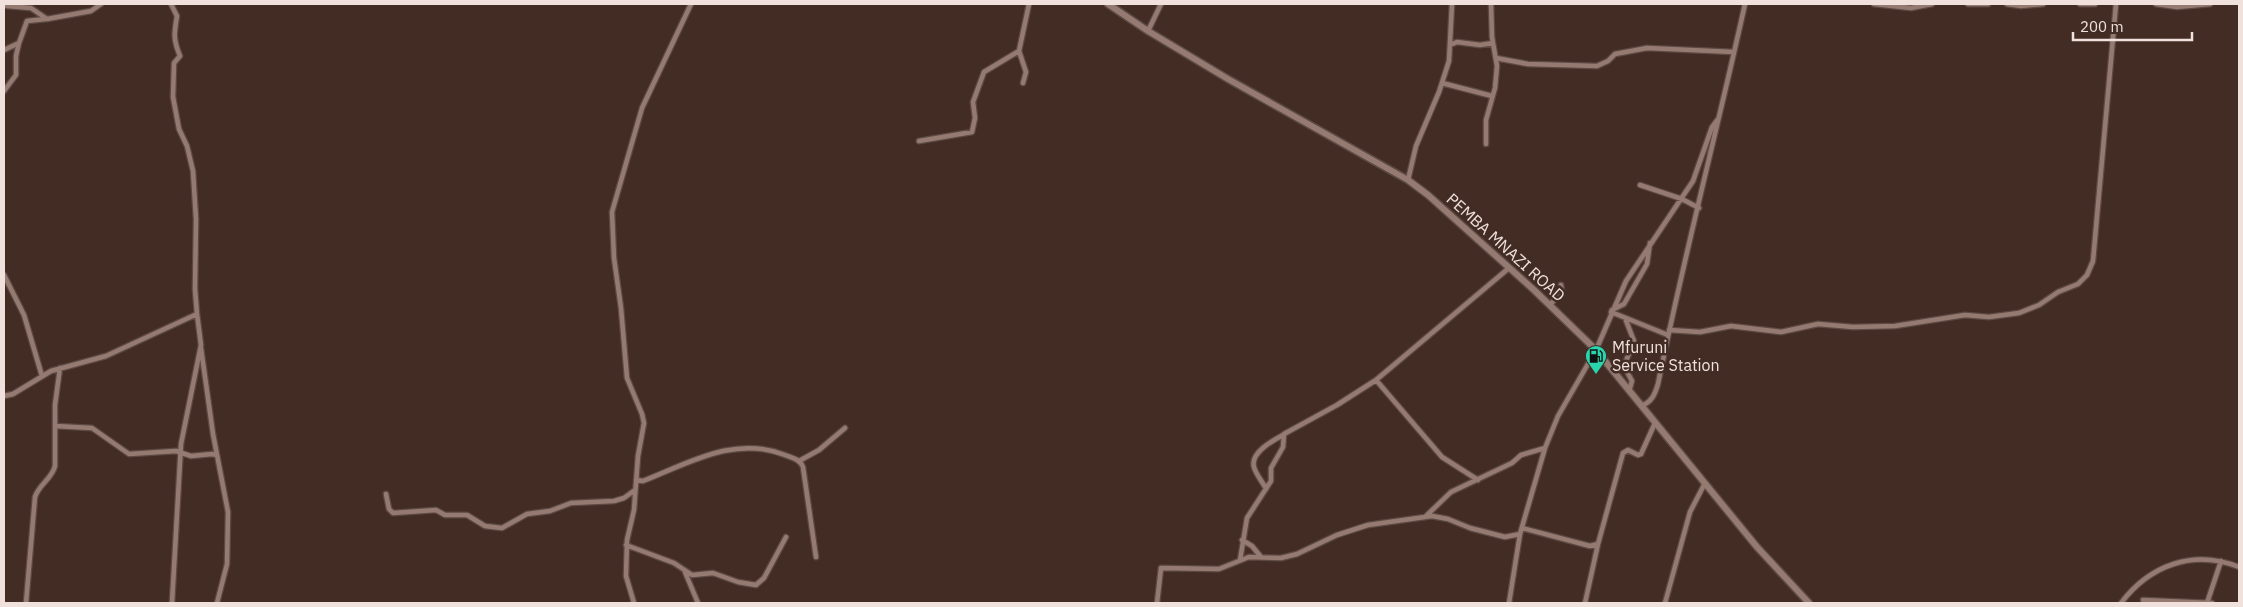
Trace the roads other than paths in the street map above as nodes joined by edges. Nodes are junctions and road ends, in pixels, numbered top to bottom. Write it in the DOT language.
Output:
graph roads {
  1 [pos="89,4"];
  2 [pos="101,4"];
  3 [pos="171,4"];
  4 [pos="691,4"];
  5 [pos="1030,4"];
  6 [pos="1108,4"];
  7 [pos="1161,4"];
  8 [pos="1452,4"];
  9 [pos="1491,4"];
  10 [pos="1745,4"];
  11 [pos="1874,4"];
  12 [pos="1932,4"];
  13 [pos="1968,4"];
  14 [pos="1988,4"];
  15 [pos="2007,4"];
  16 [pos="2043,4"];
  17 [pos="2080,4"];
  18 [pos="2095,4"];
  19 [pos="2116,4"];
  20 [pos="2156,4"];
  21 [pos="2210,4"];
  22 [pos="7,6"];
  23 [pos="90,11"];
  24 [pos="47,19"];
  25 [pos="1148,31"];
  26 [pos="19,43"];
  27 [pos="1493,43"];
  28 [pos="1450,45"];
  29 [pos="4,50"];
  30 [pos="1019,51"];
  31 [pos="1734,52"];
  32 [pos="1496,58"];
  33 [pos="1024,83"];
  34 [pos="1442,83"];
  35 [pos="4,91"];
  36 [pos="1492,96"];
  37 [pos="1718,119"];
  38 [pos="919,140"];
  39 [pos="1486,144"];
  40 [pos="1408,180"];
  41 [pos="1640,186"];
  42 [pos="1682,199"];
  43 [pos="1699,208"];
  44 [pos="1651,241"];
  45 [pos="1509,268"];
  46 [pos="4,275"];
  47 [pos="1561,285"];
  48 [pos="1550,306"];
  49 [pos="1612,311"];
  50 [pos="197,314"];
  51 [pos="1625,318"];
  52 [pos="1669,333"];
  53 [pos="201,345"];
  54 [pos="1596,350"];
  55 [pos="60,368"];
  56 [pos="42,376"];
  57 [pos="1376,380"];
  58 [pos="1629,391"];
  59 [pos="4,396"];
  60 [pos="1641,406"];
  61 [pos="1655,423"];
  62 [pos="55,426"];
  63 [pos="845,428"];
  64 [pos="1283,435"];
  65 [pos="1545,448"];
  66 [pos="181,452"];
  67 [pos="217,455"];
  68 [pos="799,461"];
  69 [pos="636,480"];
  70 [pos="1478,480"];
  71 [pos="1705,482"];
  72 [pos="1266,489"];
  73 [pos="635,490"];
  74 [pos="386,494"];
  75 [pos="1424,517"];
  76 [pos="1522,528"];
  77 [pos="1520,534"];
  78 [pos="786,537"];
  79 [pos="1242,540"];
  80 [pos="1598,544"];
  81 [pos="626,546"];
  82 [pos="816,557"];
  83 [pos="1261,558"];
  84 [pos="1240,560"];
  85 [pos="2221,561"];
  86 [pos="2239,567"];
  87 [pos="685,572"];
  88 [pos="2143,600"];
  89 [pos="26,603"];
  90 [pos="172,603"];
  91 [pos="217,603"];
  92 [pos="634,603"];
  93 [pos="698,603"];
  94 [pos="1158,603"];
  95 [pos="1509,603"];
  96 [pos="1585,603"];
  97 [pos="1665,603"];
  98 [pos="1809,603"];
  99 [pos="2121,603"];
  100 [pos="2209,603"];
  1 -- 23 [label="street"];
  2 -- 23 [label="street"];
  3 -- 50 [label="street"];
  4 -- 69 [label="street"];
  5 -- 30 [label="street"];
  6 -- 25 [label="main road, PEMBA MNAZI ROAD"];
  7 -- 25 [label="street"];
  8 -- 28 [label="street"];
  9 -- 27 [label="street"];
  10 -- 31 [label="street"];
  11 -- 12 [label="street"];
  13 -- 14 [label="street"];
  15 -- 16 [label="street"];
  17 -- 18 [label="street"];
  19 -- 52 [label="street"];
  20 -- 21 [label="street"];
  22 -- 24 [label="street"];
  23 -- 24 [label="street"];
  24 -- 26 [label="street"];
  25 -- 40 [label="main road, PEMBA MNAZI ROAD"];
  26 -- 29 [label="street"];
  26 -- 35 [label="street"];
  27 -- 28 [label="street"];
  27 -- 32 [label="street"];
  28 -- 34 [label="street"];
  30 -- 33 [label="street"];
  30 -- 38 [label="street"];
  31 -- 32 [label="street"];
  31 -- 37 [label="street"];
  32 -- 36 [label="street"];
  34 -- 36 [label="street"];
  34 -- 40 [label="street"];
  36 -- 39 [label="street"];
  37 -- 42 [label="street"];
  37 -- 43 [label="street"];
  40 -- 45 [label="main road, PEMBA MNAZI ROAD"];
  41 -- 42 [label="street"];
  42 -- 43 [label="street"];
  42 -- 44 [label="street"];
  43 -- 52 [label="street"];
  44 -- 49 [label="street"];
  44 -- 49 [label="street"];
  45 -- 48 [label="main road, PEMBA MNAZI ROAD"];
  45 -- 57 [label="street"];
  46 -- 56 [label="street"];
  47 -- 48 [label="street"];
  48 -- 54 [label="main road, PEMBA MNAZI ROAD"];
  49 -- 51 [label="street"];
  49 -- 54 [label="street"];
  50 -- 53 [label="street"];
  50 -- 55 [label="street"];
  51 -- 52 [label="street"];
  51 -- 58 [label="street"];
  52 -- 60 [label="street"];
  53 -- 66 [label="street"];
  53 -- 67 [label="street"];
  54 -- 58 [label="main road, PEMBA MNAZI ROAD"];
  54 -- 65 [label="street"];
  55 -- 56 [label="street"];
  55 -- 62 [label="street"];
  56 -- 59 [label="street"];
  57 -- 64 [label="street"];
  57 -- 70 [label="street"];
  58 -- 60 [label="main road, PEMBA MNAZI ROAD"];
  60 -- 61 [label="main road, PEMBA MNAZI ROAD"];
  61 -- 71 [label="main road, PEMBA MNAZI ROAD"];
  61 -- 80 [label="street"];
  62 -- 66 [label="street"];
  62 -- 89 [label="street"];
  63 -- 68 [label="street"];
  64 -- 72 [label="street"];
  64 -- 72 [label="street"];
  65 -- 70 [label="street"];
  65 -- 76 [label="street"];
  66 -- 67 [label="street"];
  66 -- 90 [label="street"];
  67 -- 91 [label="street"];
  68 -- 69 [label="street"];
  68 -- 82 [label="street"];
  69 -- 73 [label="street"];
  70 -- 75 [label="street"];
  71 -- 97 [label="street"];
  71 -- 98 [label="main road, PEMBA MNAZI ROAD"];
  72 -- 79 [label="street"];
  73 -- 74 [label="street"];
  73 -- 81 [label="street"];
  75 -- 77 [label="street"];
  75 -- 83 [label="street"];
  76 -- 77 [label="street"];
  76 -- 80 [label="street"];
  77 -- 95 [label="street"];
  78 -- 87 [label="street"];
  79 -- 83 [label="street"];
  79 -- 84 [label="street"];
  80 -- 96 [label="street"];
  81 -- 87 [label="street"];
  81 -- 92 [label="street"];
  83 -- 84 [label="street"];
  84 -- 94 [label="street"];
  85 -- 86 [label="street"];
  85 -- 99 [label="street"];
  85 -- 100 [label="street"];
  87 -- 93 [label="street"];
  88 -- 100 [label="street"];
}
